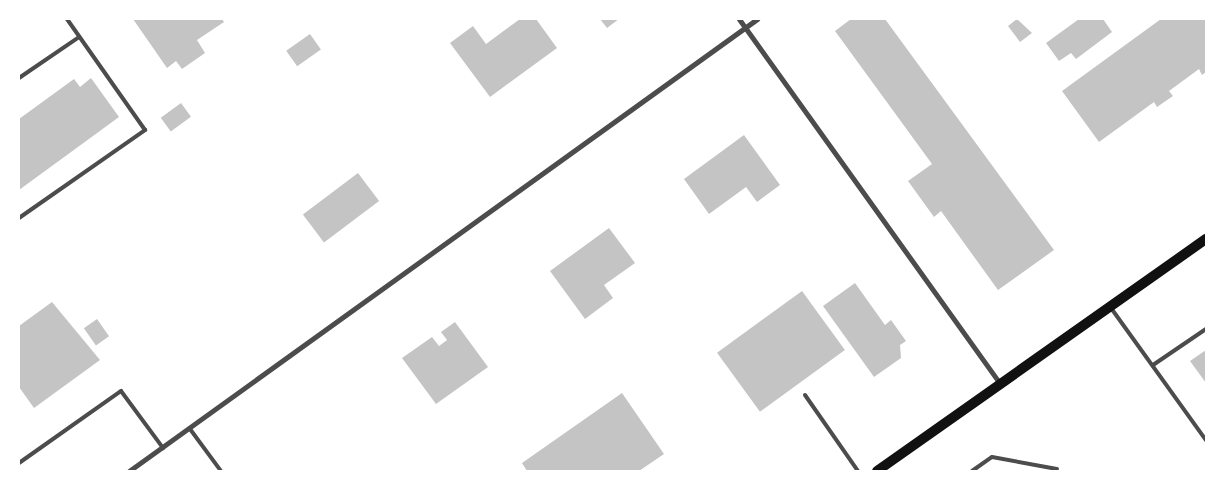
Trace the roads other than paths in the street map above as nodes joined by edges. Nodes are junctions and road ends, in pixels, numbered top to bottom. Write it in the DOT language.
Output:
graph roads {
  1 [pos="67,19"];
  2 [pos="739,19"];
  3 [pos="757,19"];
  4 [pos="745,27"];
  5 [pos="79,36"];
  6 [pos="19,78"];
  7 [pos="19,218"];
  8 [pos="1206,239"];
  9 [pos="1111,307"];
  10 [pos="1206,329"];
  11 [pos="1152,365"];
  12 [pos="1001,384"];
  13 [pos="805,395"];
  14 [pos="190,428"];
  15 [pos="1206,440"];
  16 [pos="163,448"];
  17 [pos="19,463"];
  18 [pos="1057,469"];
  19 [pos="129,471"];
  20 [pos="221,471"];
  21 [pos="858,471"];
  22 [pos="877,471"];
  23 [pos="972,471"];
  1 -- 5 [label="lane"];
  2 -- 4 [label="street"];
  3 -- 4 [label="street"];
  4 -- 12 [label="street"];
  4 -- 14 [label="street"];
  5 -- 6 [label="lane"];
  5 -- 7 [label="lane"];
  8 -- 9 [label="main road"];
  9 -- 11 [label="lane"];
  9 -- 12 [label="main road"];
  10 -- 11 [label="lane"];
  11 -- 15 [label="lane"];
  12 -- 22 [label="main road"];
  13 -- 21 [label="lane"];
  14 -- 16 [label="street"];
  14 -- 20 [label="lane"];
  16 -- 17 [label="lane"];
  16 -- 19 [label="street"];
  18 -- 23 [label="lane"];
}
